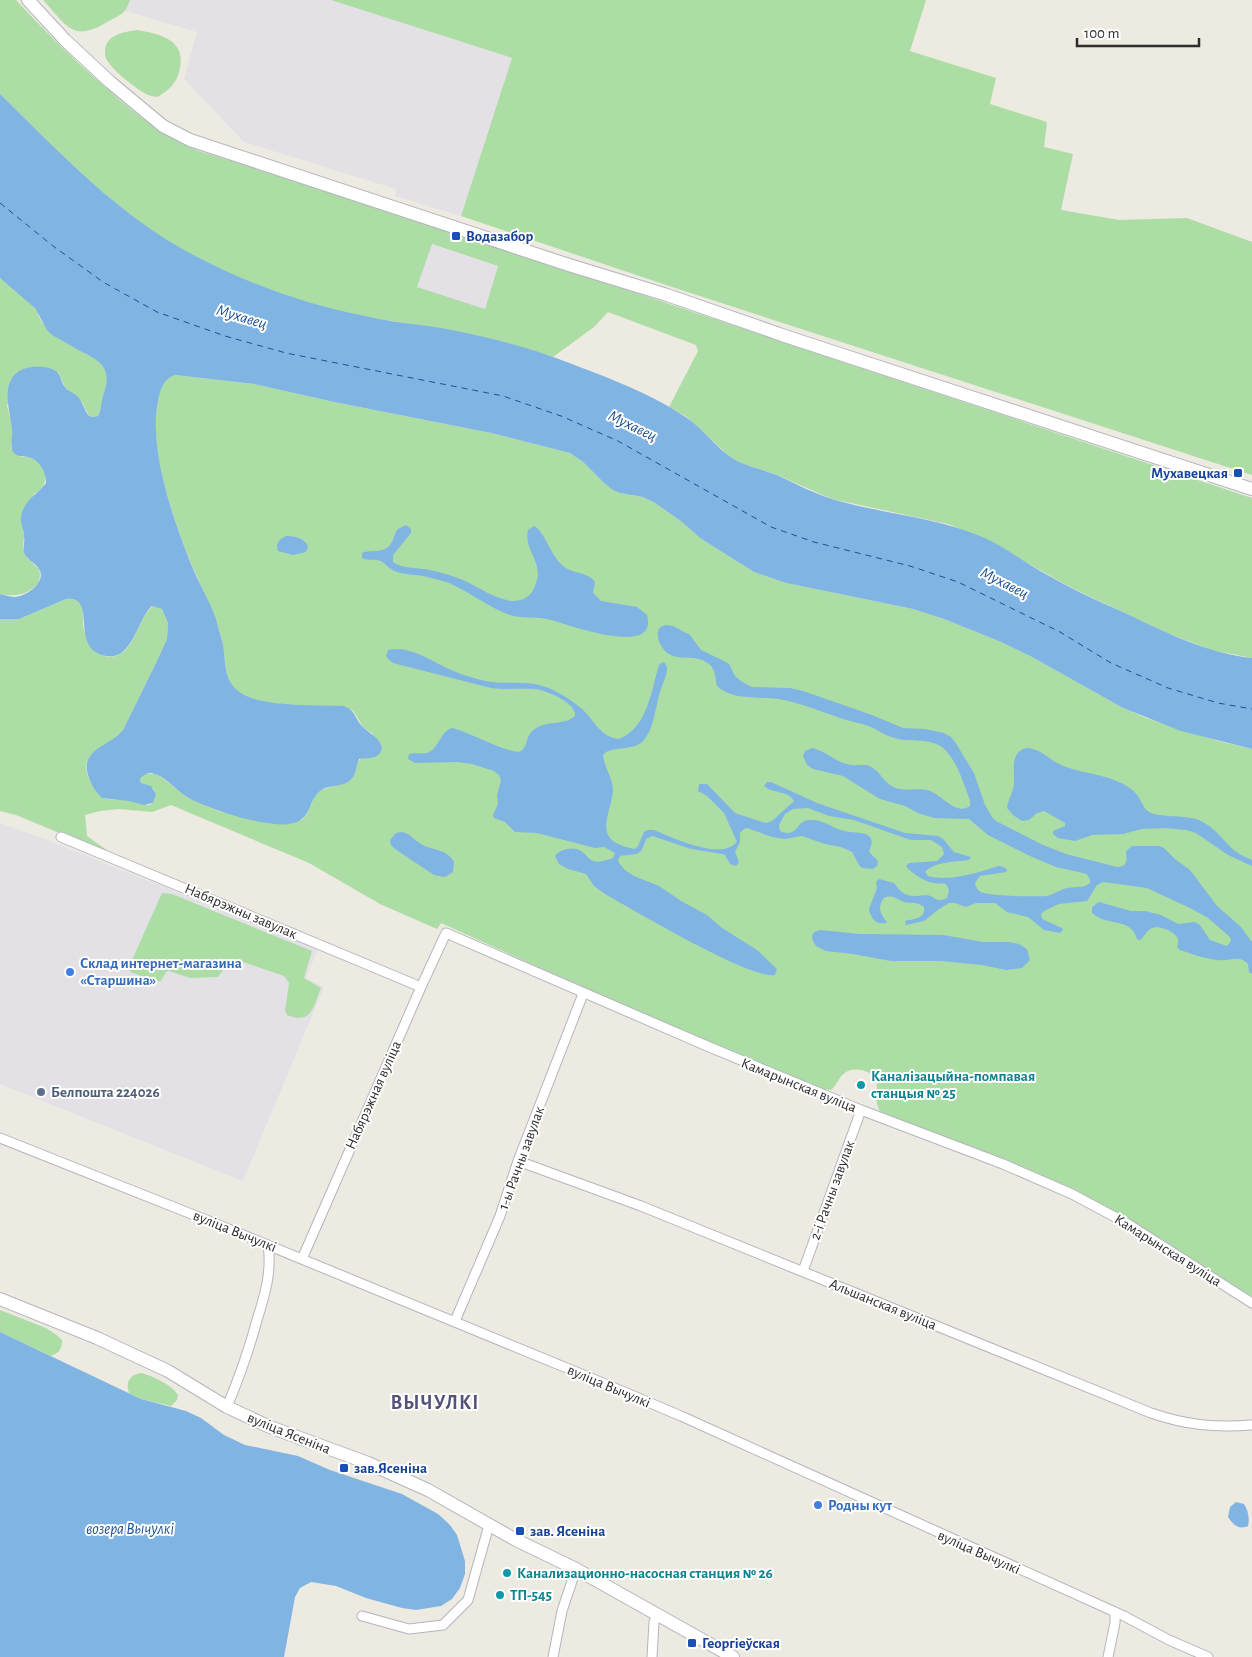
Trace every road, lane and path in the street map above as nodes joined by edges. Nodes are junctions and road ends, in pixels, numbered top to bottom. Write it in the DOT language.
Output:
graph roads {
  1 [pos="28,0"];
  2 [pos="1252,489"];
  3 [pos="61,836"];
  4 [pos="446,933"];
  5 [pos="420,987"];
  6 [pos="583,994"];
  7 [pos="862,1110"];
  8 [pos="0,1138"];
  9 [pos="518,1161"];
  10 [pos="268,1245"];
  11 [pos="302,1259"];
  12 [pos="803,1271"];
  13 [pos="0,1299"];
  14 [pos="1252,1303"];
  15 [pos="455,1321"];
  16 [pos="227,1406"];
  17 [pos="1252,1425"];
  18 [pos="489,1525"];
  19 [pos="576,1569"];
  20 [pos="1114,1612"];
  21 [pos="657,1614"];
  22 [pos="362,1616"];
  23 [pos="553,1657"];
  24 [pos="652,1657"];
  25 [pos="733,1657"];
  26 [pos="1108,1657"];
  27 [pos="1208,1657"];
  1 -- 2 [label="street"];
  3 -- 5 [label="street, Набярэжны завулак"];
  4 -- 5 [label="street, Набярэжная вуліца"];
  4 -- 6 [label="street, Камарынская вуліца"];
  5 -- 11 [label="street, Набярэжная вуліца"];
  6 -- 7 [label="street, Камарынская вуліца"];
  6 -- 9 [label="street, 1-ы Рачны завулак"];
  7 -- 12 [label="street, 2-і Рачны завулак"];
  7 -- 14 [label="street, Камарынская вуліца"];
  8 -- 10 [label="street, вуліца Вычулкі"];
  9 -- 12 [label="street, Альшанская вуліца"];
  9 -- 15 [label="street, 1-ы Рачны завулак"];
  10 -- 11 [label="street, вуліца Вычулкі"];
  10 -- 16 [label="street"];
  11 -- 15 [label="street, вуліца Вычулкі"];
  12 -- 17 [label="street, Альшанская вуліца"];
  13 -- 16 [label="street, вуліца Ясеніна"];
  15 -- 20 [label="street, вуліца Вычулкі"];
  16 -- 18 [label="street, вуліца Ясеніна"];
  18 -- 19 [label="street, вуліца Ясеніна"];
  18 -- 22 [label="street"];
  19 -- 21 [label="street, вуліца Ясеніна"];
  19 -- 23 [label="street"];
  20 -- 26 [label="street"];
  20 -- 27 [label="street, вуліца Вычулкі"];
  21 -- 24 [label="street"];
  21 -- 25 [label="street, вуліца Ясеніна"];
}
